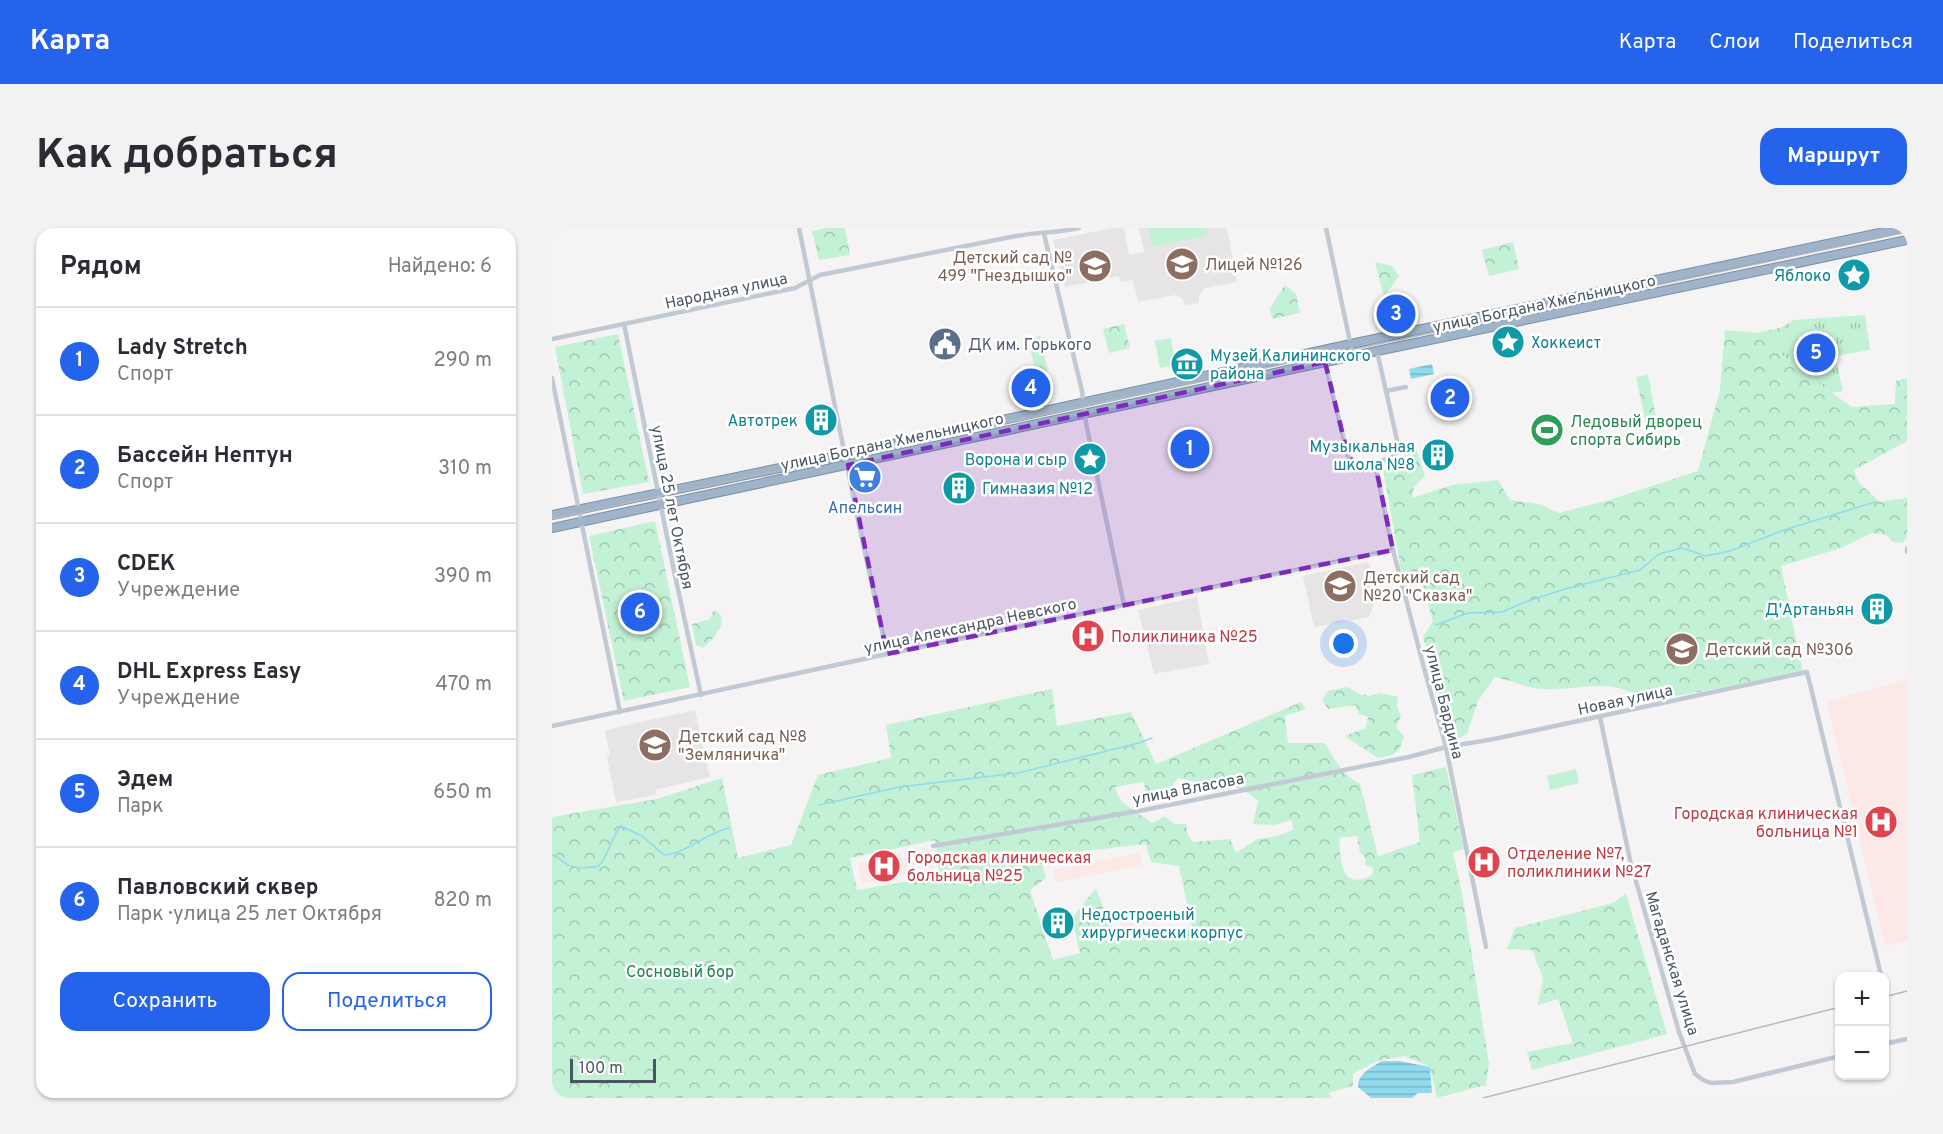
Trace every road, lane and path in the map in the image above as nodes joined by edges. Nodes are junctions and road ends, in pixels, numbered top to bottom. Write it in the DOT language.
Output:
graph roads {
  1 [pos="799,228"];
  2 [pos="1079,228"];
  3 [pos="1326,228"];
  4 [pos="1903,228"];
  5 [pos="1044,234"];
  6 [pos="1907,240"];
  7 [pos="809,281"];
  8 [pos="624,324"];
  9 [pos="552,339"];
  10 [pos="1351,344"];
  11 [pos="1377,351"];
  12 [pos="1353,356"];
  13 [pos="1325,362"];
  14 [pos="552,378"];
  15 [pos="1406,387"];
  16 [pos="1386,391"];
  17 [pos="1083,402"];
  18 [pos="1084,414"];
  19 [pos="845,454"];
  20 [pos="1376,463"];
  21 [pos="848,465"];
  22 [pos="658,493"];
  23 [pos="660,504"];
  24 [pos="578,510"];
  25 [pos="552,515"];
  26 [pos="581,522"];
  27 [pos="552,528"];
  28 [pos="1394,550"];
  29 [pos="1124,605"];
  30 [pos="887,654"];
  31 [pos="701,695"];
  32 [pos="620,712"];
  33 [pos="1600,717"];
  34 [pos="552,726"];
  35 [pos="1446,747"];
  36 [pos="933,846"];
  37 [pos="1486,947"];
  38 [pos="1880,972"];
  39 [pos="1907,1039"];
  40 [pos="1889,1043"];
  41 [pos="1835,1057"];
  1 -- 7 [label="street"];
  2 -- 5 [label="street, Народная улица"];
  3 -- 10 [label="street"];
  4 -- 10 [label="highway, улица Богдана Хмельницкого"];
  5 -- 7 [label="street, Народная улица"];
  5 -- 17 [label="street"];
  6 -- 11 [label="highway, улица Богдана Хмельницкого"];
  7 -- 8 [label="street, Народная улица"];
  7 -- 19 [label="street"];
  8 -- 9 [label="street, Народная улица"];
  8 -- 22 [label="street, улица 25 лет Октября"];
  10 -- 12 [label="street"];
  10 -- 17 [label="highway, улица Богдана Хмельницкого"];
  11 -- 12 [label="highway, улица Богдана Хмельницкого"];
  11 -- 16 [label="street"];
  12 -- 13 [label="highway, улица Богдана Хмельницкого"];
  13 -- 18 [label="highway, улица Богдана Хмельницкого"];
  13 -- 20 [label="street"];
  14 -- 24 [label="street"];
  15 -- 16 [label="street"];
  16 -- 20 [label="street"];
  17 -- 18 [label="street"];
  17 -- 19 [label="highway, улица Богдана Хмельницкого"];
  18 -- 21 [label="highway, улица Богдана Хмельницкого"];
  18 -- 29 [label="street"];
  19 -- 21 [label="street"];
  19 -- 22 [label="highway, улица Богдана Хмельницкого"];
  20 -- 28 [label="street, улица Бардина"];
  21 -- 23 [label="highway, улица Богдана Хмельницкого"];
  21 -- 30 [label="street"];
  22 -- 23 [label="street, улица 25 лет Октября"];
  22 -- 24 [label="highway, улица Богдана Хмельницкого"];
  23 -- 26 [label="highway, улица Богдана Хмельницкого"];
  23 -- 31 [label="street, улица 25 лет Октября"];
  24 -- 25 [label="highway, улица Богдана Хмельницкого"];
  24 -- 26 [label="street"];
  26 -- 27 [label="highway, улица Богдана Хмельницкого"];
  26 -- 32 [label="street"];
  28 -- 29 [label="street, улица Александра Невского"];
  28 -- 35 [label="street, улица Бардина"];
  29 -- 30 [label="street, улица Александра Невского"];
  30 -- 31 [label="street, улица Александра Невского"];
  31 -- 32 [label="street, улица Александра Невского"];
  32 -- 34 [label="street, улица Александра Невского"];
  33 -- 35 [label="street, Новая улица"];
  33 -- 38 [label="street, Новая улица"];
  33 -- 41 [label="street, Магаданская улица"];
  35 -- 36 [label="street, улица Власова"];
  35 -- 37 [label="street, улица Бардина"];
  39 -- 40 [label="street"];
}
